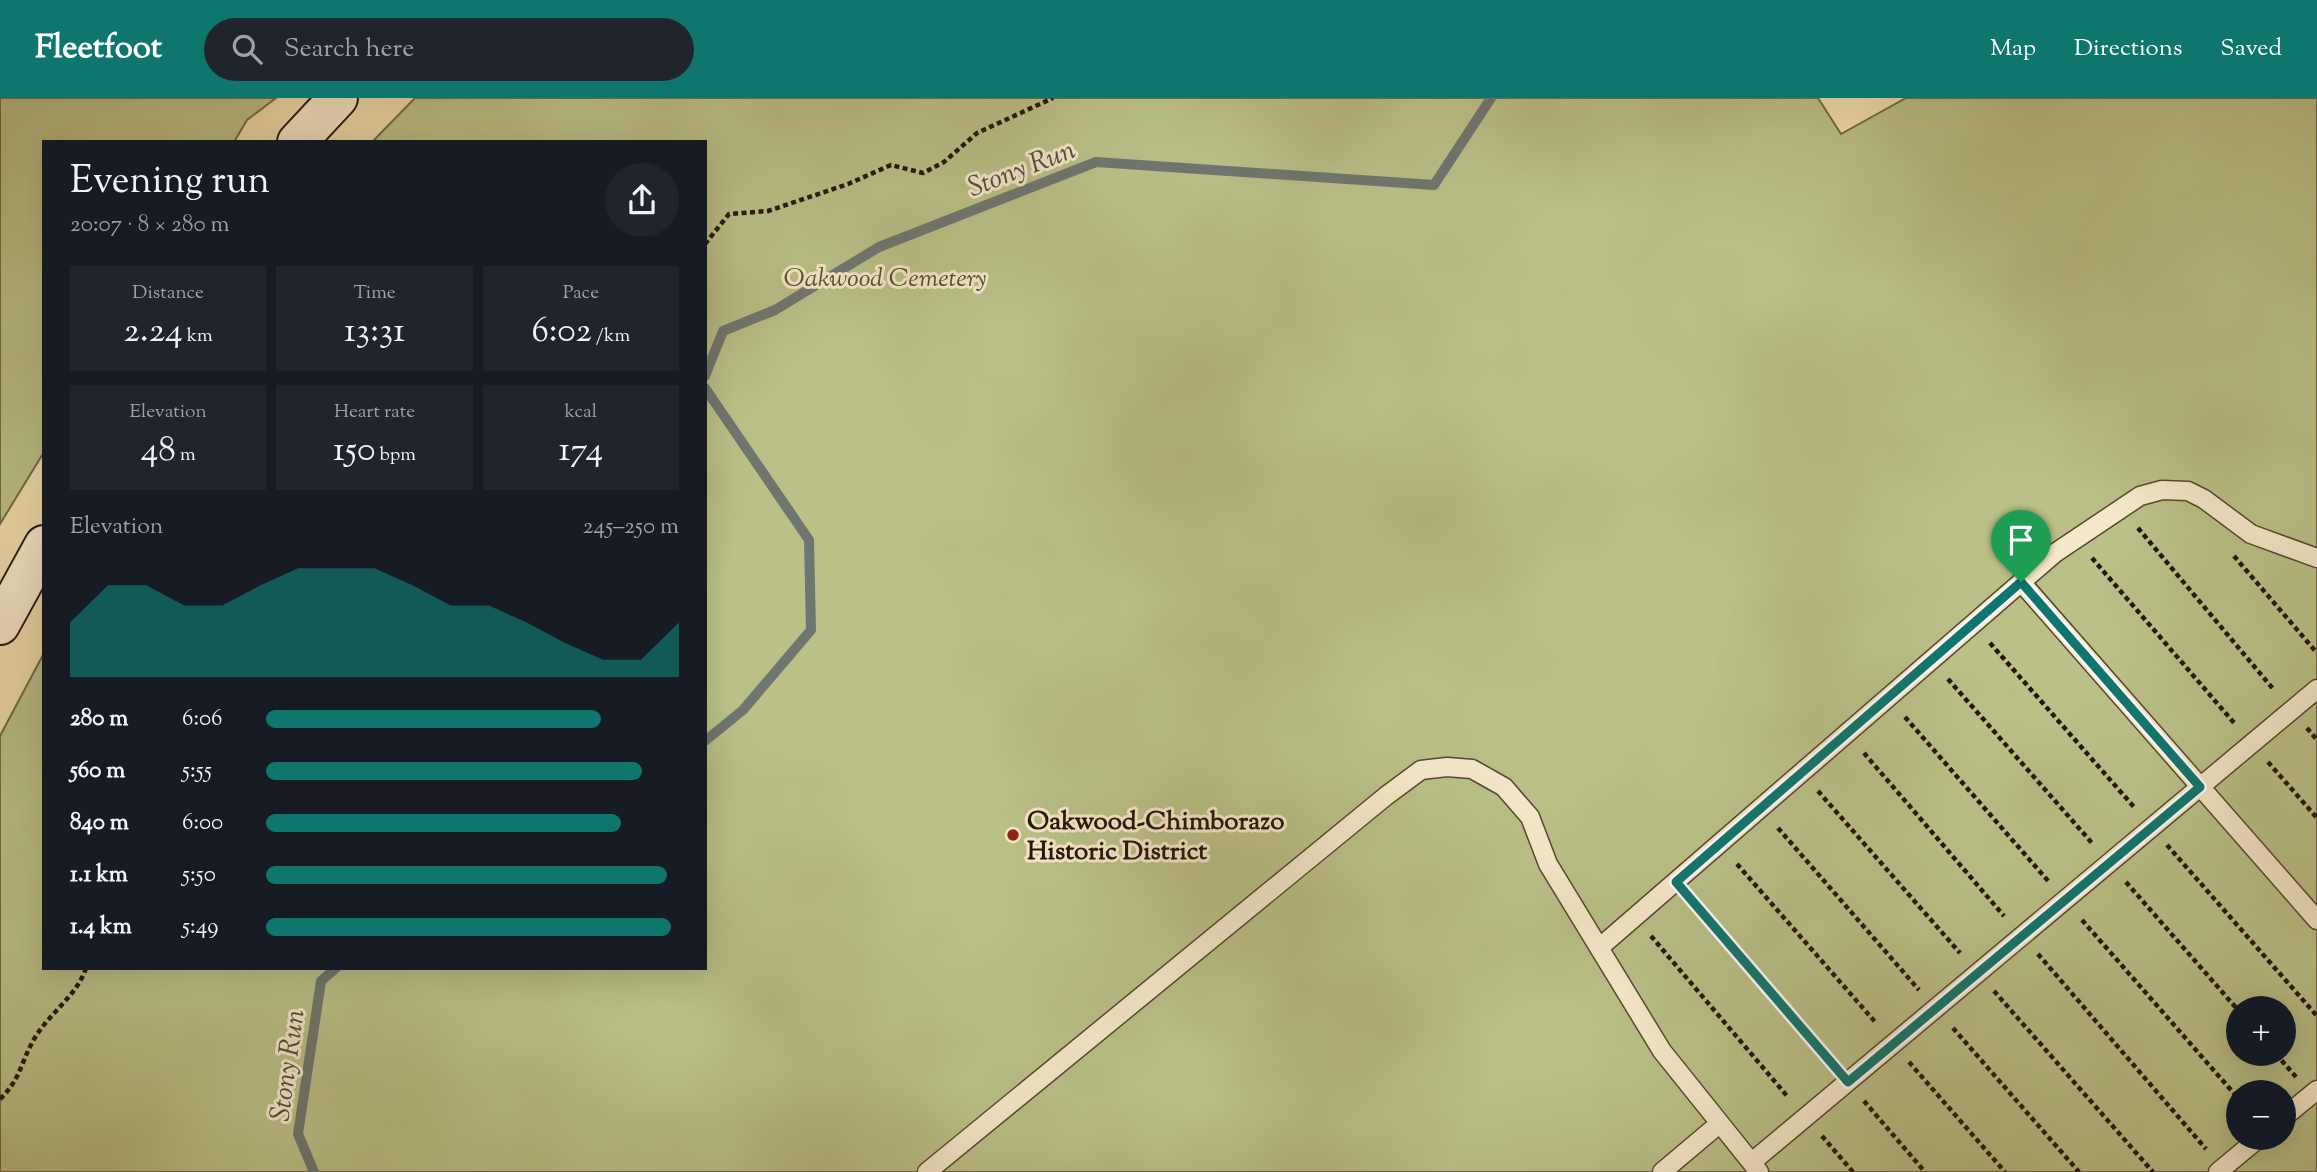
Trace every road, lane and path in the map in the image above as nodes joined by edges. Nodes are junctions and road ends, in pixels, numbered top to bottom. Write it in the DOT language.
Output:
graph roads {
  1 [pos="338,98"];
  2 [pos="1053,98"];
  3 [pos="299,140"];
  4 [pos="707,242"];
  5 [pos="2122,508"];
  6 [pos="2075,539"];
  7 [pos="42,549"];
  8 [pos="2229,551"];
  9 [pos="2317,558"];
  10 [pos="2021,582"];
  11 [pos="0,625"];
  12 [pos="2317,653"];
  13 [pos="1931,660"];
  14 [pos="2317,689"];
  15 [pos="2291,710"];
  16 [pos="2317,740"];
  17 [pos="2252,743"];
  18 [pos="2200,787"];
  19 [pos="2317,818"];
  20 [pos="1720,844"];
  21 [pos="2109,863"];
  22 [pos="1676,882"];
  23 [pos="1635,917"];
  24 [pos="2317,920"];
  25 [pos="1599,948"];
  26 [pos="85,970"];
  27 [pos="2226,996"];
  28 [pos="1893,1044"];
  29 [pos="1848,1082"];
  30 [pos="2317,1090"];
  31 [pos="0,1099"];
  32 [pos="2296,1107"];
  33 [pos="1806,1117"];
  34 [pos="1719,1124"];
  35 [pos="2245,1150"];
  36 [pos="1756,1167"];
  37 [pos="927,1172"];
  38 [pos="1662,1172"];
  39 [pos="1853,1172"];
  40 [pos="1925,1172"];
  41 [pos="2005,1172"];
  42 [pos="2218,1172"];
  1 -- 3 [label="street"];
  2 -- 4 [label="path"];
  5 -- 6 [label="lane"];
  5 -- 9 [label="lane"];
  5 -- 15 [label="path"];
  6 -- 10 [label="lane"];
  6 -- 17 [label="path"];
  7 -- 11 [label="street"];
  8 -- 12 [label="path"];
  10 -- 13 [label="lane"];
  10 -- 18 [label="lane"];
  13 -- 20 [label="lane"];
  13 -- 21 [label="path"];
  14 -- 15 [label="lane"];
  15 -- 16 [label="path"];
  15 -- 17 [label="lane"];
  17 -- 18 [label="lane"];
  17 -- 19 [label="path"];
  18 -- 21 [label="lane"];
  18 -- 24 [label="lane"];
  20 -- 22 [label="lane"];
  20 -- 28 [label="path"];
  21 -- 27 [label="path"];
  21 -- 28 [label="lane"];
  22 -- 23 [label="lane"];
  22 -- 29 [label="path"];
  23 -- 25 [label="lane"];
  23 -- 33 [label="path"];
  25 -- 34 [label="lane"];
  25 -- 37 [label="lane"];
  26 -- 31 [label="path"];
  28 -- 29 [label="lane"];
  28 -- 41 [label="path"];
  29 -- 33 [label="lane"];
  29 -- 40 [label="path"];
  30 -- 32 [label="lane"];
  33 -- 36 [label="lane"];
  33 -- 39 [label="path"];
  34 -- 36 [label="lane"];
  34 -- 38 [label="lane"];
  35 -- 42 [label="lane"];
}
